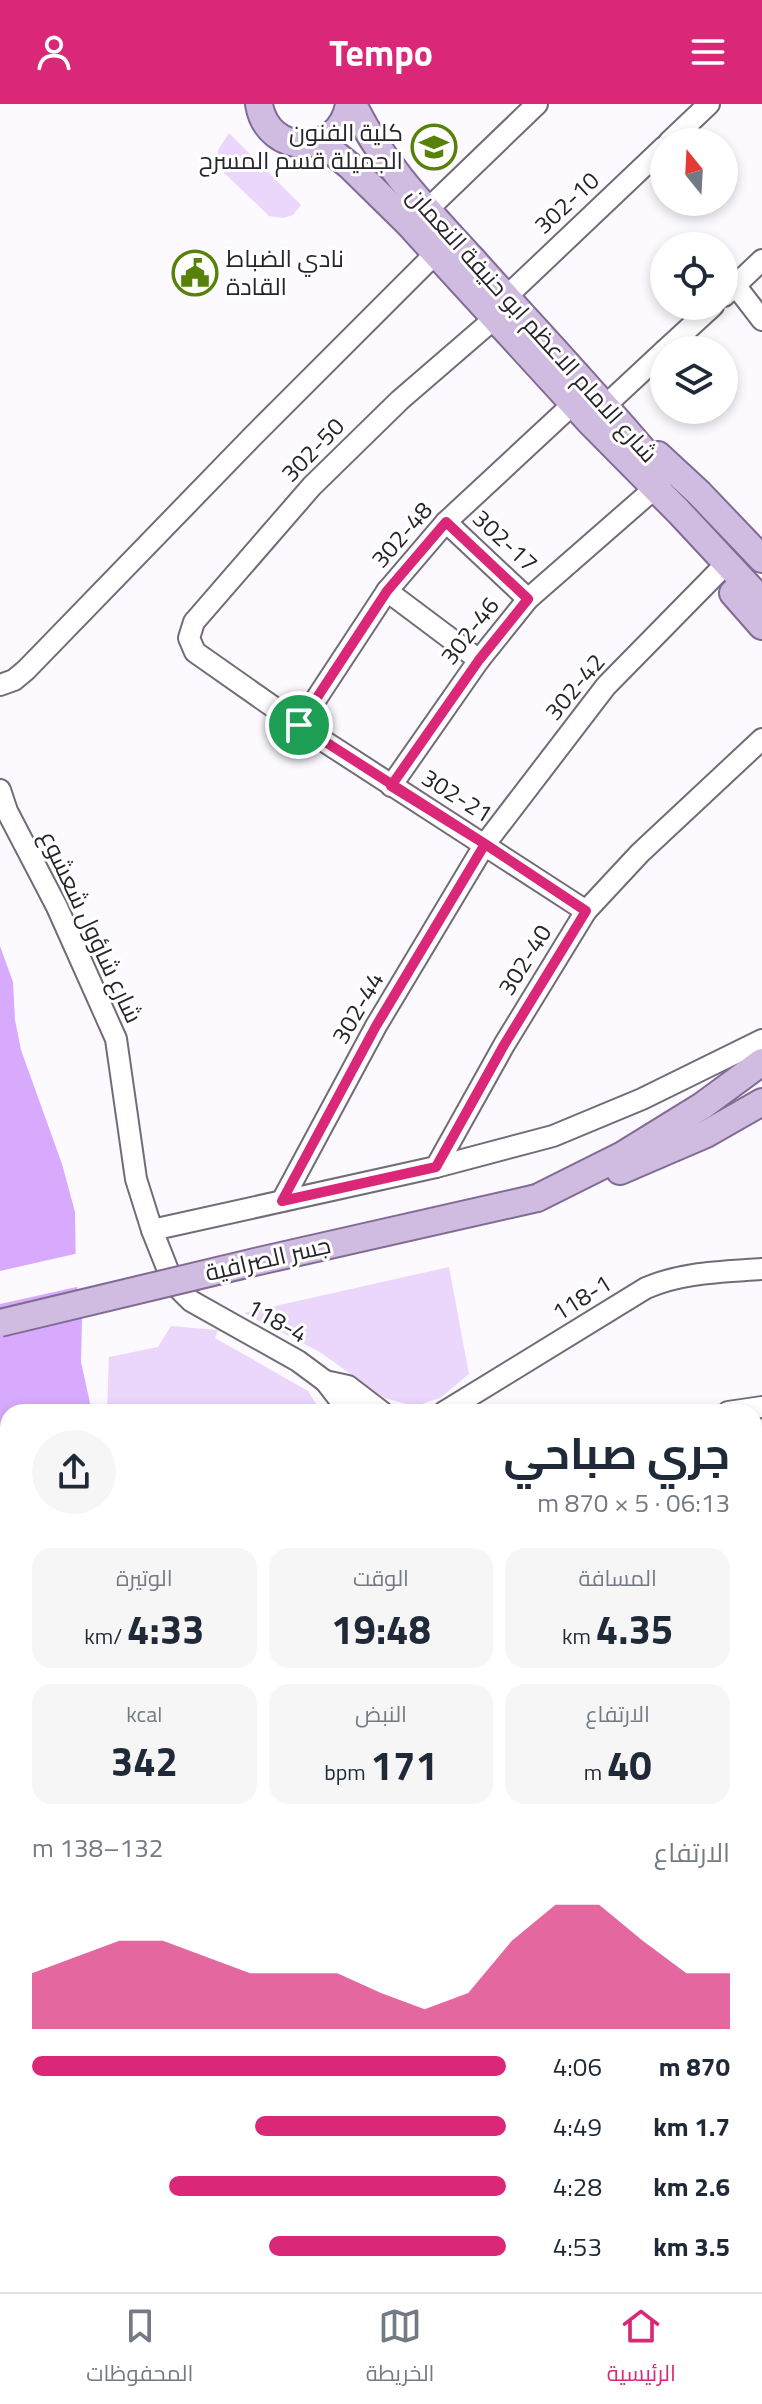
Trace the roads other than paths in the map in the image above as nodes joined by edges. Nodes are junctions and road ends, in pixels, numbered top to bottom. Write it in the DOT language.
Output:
graph roads {
  1 [pos="259,104"];
  2 [pos="351,104"];
  3 [pos="537,104"];
  4 [pos="709,104"];
  5 [pos="684,128"];
  6 [pos="315,143"];
  7 [pos="650,161"];
  8 [pos="427,210"];
  9 [pos="435,254"];
  10 [pos="762,260"];
  11 [pos="738,282"];
  12 [pos="738,298"];
  13 [pos="500,307"];
  14 [pos="698,320"];
  15 [pos="762,320"];
  16 [pos="681,336"];
  17 [pos="650,369"];
  18 [pos="573,404"];
  19 [pos="608,419"];
  20 [pos="647,495"];
  21 [pos="684,508"];
  22 [pos="446,522"];
  23 [pos="762,559"];
  24 [pos="717,573"];
  25 [pos="762,584"];
  26 [pos="387,591"];
  27 [pos="528,599"];
  28 [pos="762,601"];
  29 [pos="762,626"];
  30 [pos="189,638"];
  31 [pos="479,660"];
  32 [pos="0,685"];
  33 [pos="299,725"];
  34 [pos="762,739"];
  35 [pos="391,786"];
  36 [pos="0,790"];
  37 [pos="485,844"];
  38 [pos="586,911"];
  39 [pos="762,1040"];
  40 [pos="762,1062"];
  41 [pos="762,1102"];
  42 [pos="436,1167"];
  43 [pos="537,1198"];
  44 [pos="282,1201"];
  45 [pos="152,1230"];
  46 [pos="762,1269"];
  47 [pos="0,1323"];
  48 [pos="325,1381"];
  49 [pos="343,1404"];
  50 [pos="372,1404"];
  51 [pos="459,1404"];
  1 -- 6 [label="main road"];
  2 -- 6 [label="main road"];
  2 -- 8 [label="main road, شارع الامام الاعظم ابو حنيفة النعمان"];
  3 -- 8 [label="street"];
  4 -- 5 [label="street"];
  6 -- 9 [label="main road, شارع الامام الاعظم ابو حنيفة النعمان"];
  7 -- 13 [label="street, 302-10"];
  8 -- 13 [label="main road, شارع الامام الاعظم ابو حنيفة النعمان"];
  9 -- 13 [label="main road, شارع الامام الاعظم ابو حنيفة النعمان"];
  9 -- 32 [label="street"];
  10 -- 11 [label="street"];
  12 -- 15 [label="street"];
  13 -- 18 [label="main road, شارع الامام الاعظم ابو حنيفة النعمان"];
  13 -- 19 [label="main road, شارع الامام الاعظم ابو حنيفة النعمان"];
  13 -- 30 [label="street, 302-50"];
  14 -- 16 [label="street"];
  17 -- 19 [label="street"];
  18 -- 19 [label="main road, شارع الامام الاعظم ابو حنيفة النعمان"];
  18 -- 22 [label="street, 302-48"];
  19 -- 20 [label="main road"];
  19 -- 21 [label="main road, شارع الامام الاعظم ابو حنيفة النعمان"];
  19 -- 23 [label="main road"];
  20 -- 24 [label="main road"];
  20 -- 27 [label="street, 302-46"];
  21 -- 25 [label="main road"];
  21 -- 28 [label="main road"];
  22 -- 26 [label="street, 302-48"];
  22 -- 27 [label="street, 302-17"];
  24 -- 29 [label="main road"];
  24 -- 37 [label="street, 302-42"];
  26 -- 31 [label="street"];
  26 -- 33 [label="street, 302-48"];
  27 -- 31 [label="street, 302-46"];
  30 -- 33 [label="street, 302-21"];
  31 -- 35 [label="street, 302-46"];
  33 -- 35 [label="street, 302-21"];
  34 -- 38 [label="street, 302-40"];
  35 -- 37 [label="street, 302-21"];
  36 -- 45 [label="street, شارع شاؤول شعشوع"];
  37 -- 38 [label="street, 302-21"];
  37 -- 44 [label="street, 302-44"];
  38 -- 42 [label="street, 302-40"];
  39 -- 42 [label="street"];
  40 -- 43 [label="main road"];
  41 -- 43 [label="main road"];
  42 -- 44 [label="street"];
  43 -- 47 [label="main road, جسر الصرافية, bridge"];
  44 -- 45 [label="street"];
  45 -- 48 [label="street, 118-4"];
  46 -- 51 [label="street, 118-1"];
  48 -- 49 [label="street, 118-4"];
  48 -- 50 [label="street, 118-4"];
}
